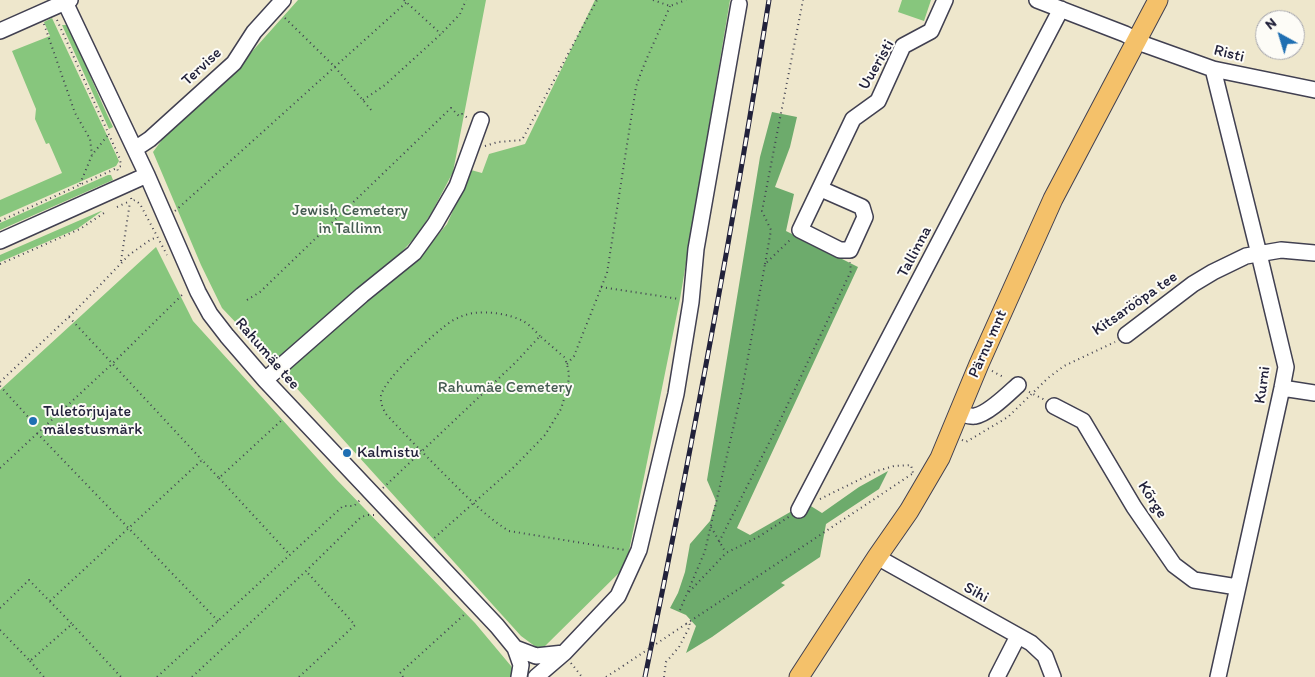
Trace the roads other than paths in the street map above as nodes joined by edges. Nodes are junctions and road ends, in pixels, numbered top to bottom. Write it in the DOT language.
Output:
graph roads {
  1 [pos="945,0"];
  2 [pos="1037,0"];
  3 [pos="1158,0"];
  4 [pos="61,4"];
  5 [pos="280,4"];
  6 [pos="739,4"];
  7 [pos="1061,9"];
  8 [pos="0,31"];
  9 [pos="1138,40"];
  10 [pos="1213,69"];
  11 [pos="1315,90"];
  12 [pos="475,119"];
  13 [pos="135,149"];
  14 [pos="147,175"];
  15 [pos="821,189"];
  16 [pos="0,242"];
  17 [pos="1315,253"];
  18 [pos="1259,254"];
  19 [pos="1126,335"];
  20 [pos="265,380"];
  21 [pos="1018,385"];
  22 [pos="1282,388"];
  23 [pos="1315,393"];
  24 [pos="1054,406"];
  25 [pos="959,413"];
  26 [pos="368,492"];
  27 [pos="799,510"];
  28 [pos="877,557"];
  29 [pos="440,566"];
  30 [pos="1238,587"];
  31 [pos="1018,636"];
  32 [pos="516,648"];
  33 [pos="564,653"];
  34 [pos="519,677"];
  35 [pos="536,677"];
  36 [pos="799,677"];
  37 [pos="997,677"];
  38 [pos="1053,677"];
  39 [pos="1218,677"];
  1 -- 15 [label="street, Uueristi"];
  2 -- 7 [label="street"];
  3 -- 9 [label="main road, Pärnu mnt"];
  4 -- 8 [label="street"];
  4 -- 13 [label="street, Rahumäe tee"];
  5 -- 13 [label="street, Tervise"];
  6 -- 33 [label="street"];
  7 -- 9 [label="street"];
  7 -- 27 [label="street, Tallinna"];
  9 -- 10 [label="street, Risti"];
  9 -- 25 [label="main road, Pärnu mnt"];
  10 -- 11 [label="street, Risti"];
  10 -- 18 [label="street, Kurni"];
  12 -- 20 [label="street"];
  13 -- 14 [label="street, Rahumäe tee"];
  14 -- 16 [label="street"];
  14 -- 20 [label="street, Rahumäe tee"];
  15 -- 15 [label="street, Uueristi"];
  17 -- 18 [label="street, Kitsarööpa tee"];
  18 -- 19 [label="street, Kitsarööpa tee"];
  18 -- 22 [label="street, Kurni"];
  20 -- 26 [label="street, Rahumäe tee"];
  21 -- 25 [label="street"];
  22 -- 23 [label="street"];
  22 -- 30 [label="street, Kurni"];
  24 -- 30 [label="street, Kõrge"];
  25 -- 28 [label="main road, Pärnu mnt"];
  26 -- 29 [label="street, Rahumäe tee"];
  26 -- 29 [label="street"];
  28 -- 31 [label="street, Sihi"];
  28 -- 36 [label="main road, Pärnu mnt"];
  29 -- 32 [label="street, Rahumäe tee"];
  30 -- 39 [label="street, Kurni"];
  31 -- 37 [label="street"];
  31 -- 38 [label="street, Sihi"];
  32 -- 33 [label="street"];
  32 -- 34 [label="street"];
  33 -- 35 [label="street"];
}
